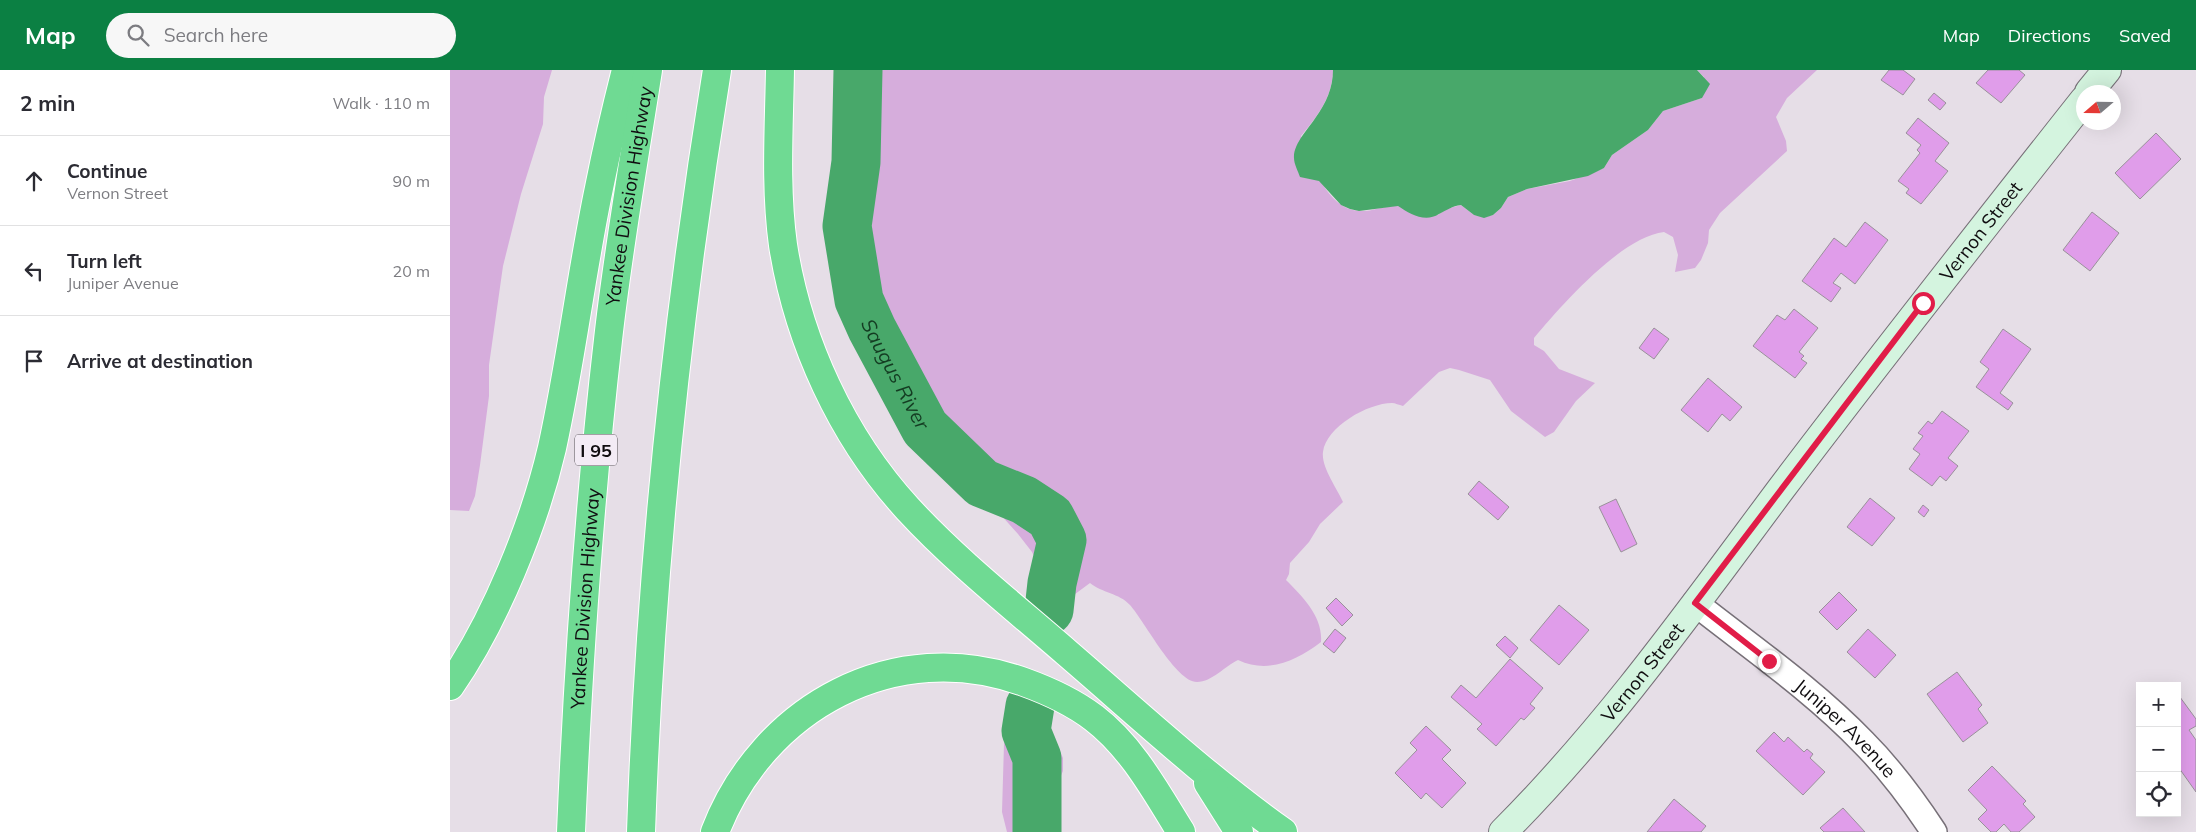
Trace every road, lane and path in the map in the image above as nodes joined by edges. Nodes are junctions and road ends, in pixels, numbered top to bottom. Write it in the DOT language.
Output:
graph roads {
  1 [pos="626,70"];
  2 [pos="648,70"];
  3 [pos="717,70"];
  4 [pos="780,70"];
  5 [pos="2107,70"];
  6 [pos="2095,85"];
  7 [pos="2076,110"];
  8 [pos="1695,603"];
  9 [pos="450,686"];
  10 [pos="1184,753"];
  11 [pos="1164,806"];
  12 [pos="571,832"];
  13 [pos="641,832"];
  14 [pos="715,832"];
  15 [pos="1174,832"];
  16 [pos="1180,832"];
  17 [pos="1239,832"];
  18 [pos="1283,832"];
  19 [pos="1503,832"];
  20 [pos="1934,832"];
  1 -- 9 [label="highway"];
  2 -- 12 [label="highway, Yankee Division Highway / I 95"];
  3 -- 13 [label="highway"];
  4 -- 10 [label="highway"];
  5 -- 6 [label="main road"];
  7 -- 8 [label="main road, Vernon Street"];
  8 -- 19 [label="main road, Vernon Street"];
  8 -- 20 [label="street, Juniper Avenue"];
  10 -- 17 [label="highway"];
  10 -- 18 [label="highway"];
  11 -- 14 [label="highway"];
  11 -- 15 [label="highway"];
  11 -- 16 [label="highway"];
}
